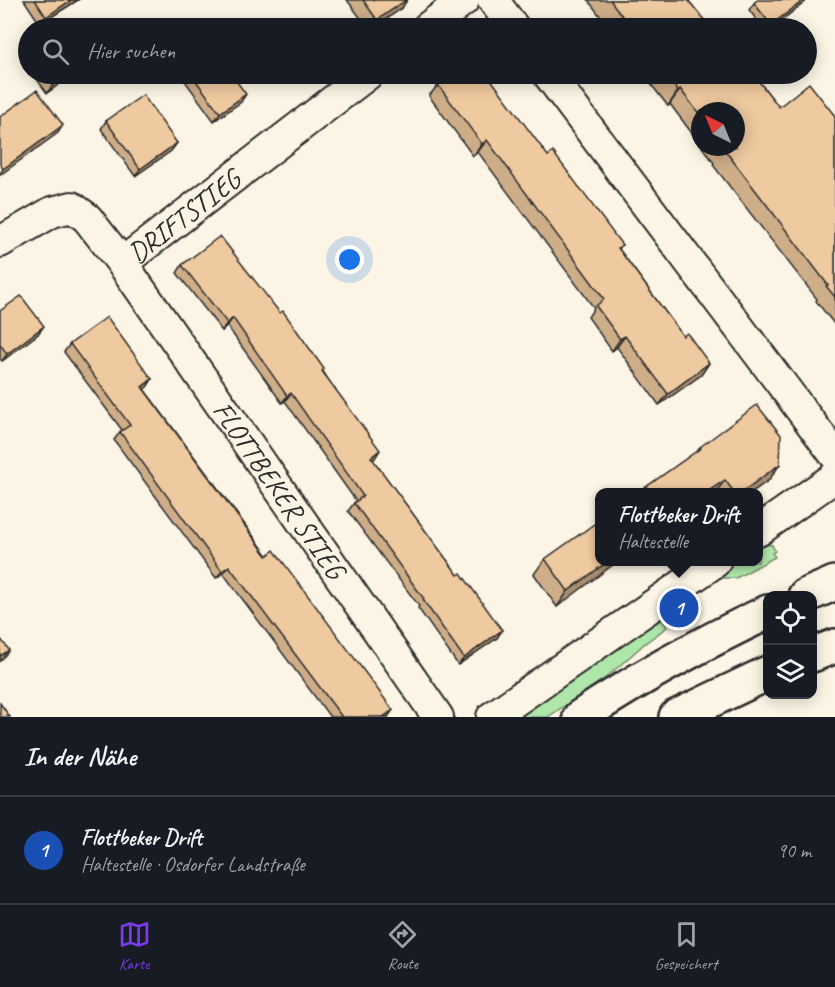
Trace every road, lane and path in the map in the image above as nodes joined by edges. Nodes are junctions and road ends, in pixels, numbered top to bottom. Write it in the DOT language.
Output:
graph roads {
  1 [pos="464,0"];
  2 [pos="492,0"];
  3 [pos="440,18"];
  4 [pos="506,18"];
  5 [pos="355,84"];
  6 [pos="556,84"];
  7 [pos="0,242"];
  8 [pos="122,263"];
  9 [pos="835,455"];
  10 [pos="835,477"];
  11 [pos="763,528"];
  12 [pos="708,566"];
  13 [pos="835,583"];
  14 [pos="817,591"];
  15 [pos="763,614"];
  16 [pos="835,646"];
  17 [pos="817,653"];
  18 [pos="763,675"];
  19 [pos="438,717"];
  20 [pos="492,717"];
  21 [pos="580,717"];
  22 [pos="676,717"];
  1 -- 3 [label="street"];
  2 -- 4 [label="street"];
  5 -- 8 [label="street, DRIFTSTIEG"];
  6 -- 9 [label="street"];
  7 -- 8 [label="street, DRIFTSTIEG"];
  8 -- 19 [label="street, FLOTTBEKER STIEG"];
  10 -- 11 [label="street"];
  12 -- 20 [label="street"];
  13 -- 14 [label="main road"];
  15 -- 21 [label="main road"];
  16 -- 17 [label="main road"];
  18 -- 22 [label="main road"];
}
